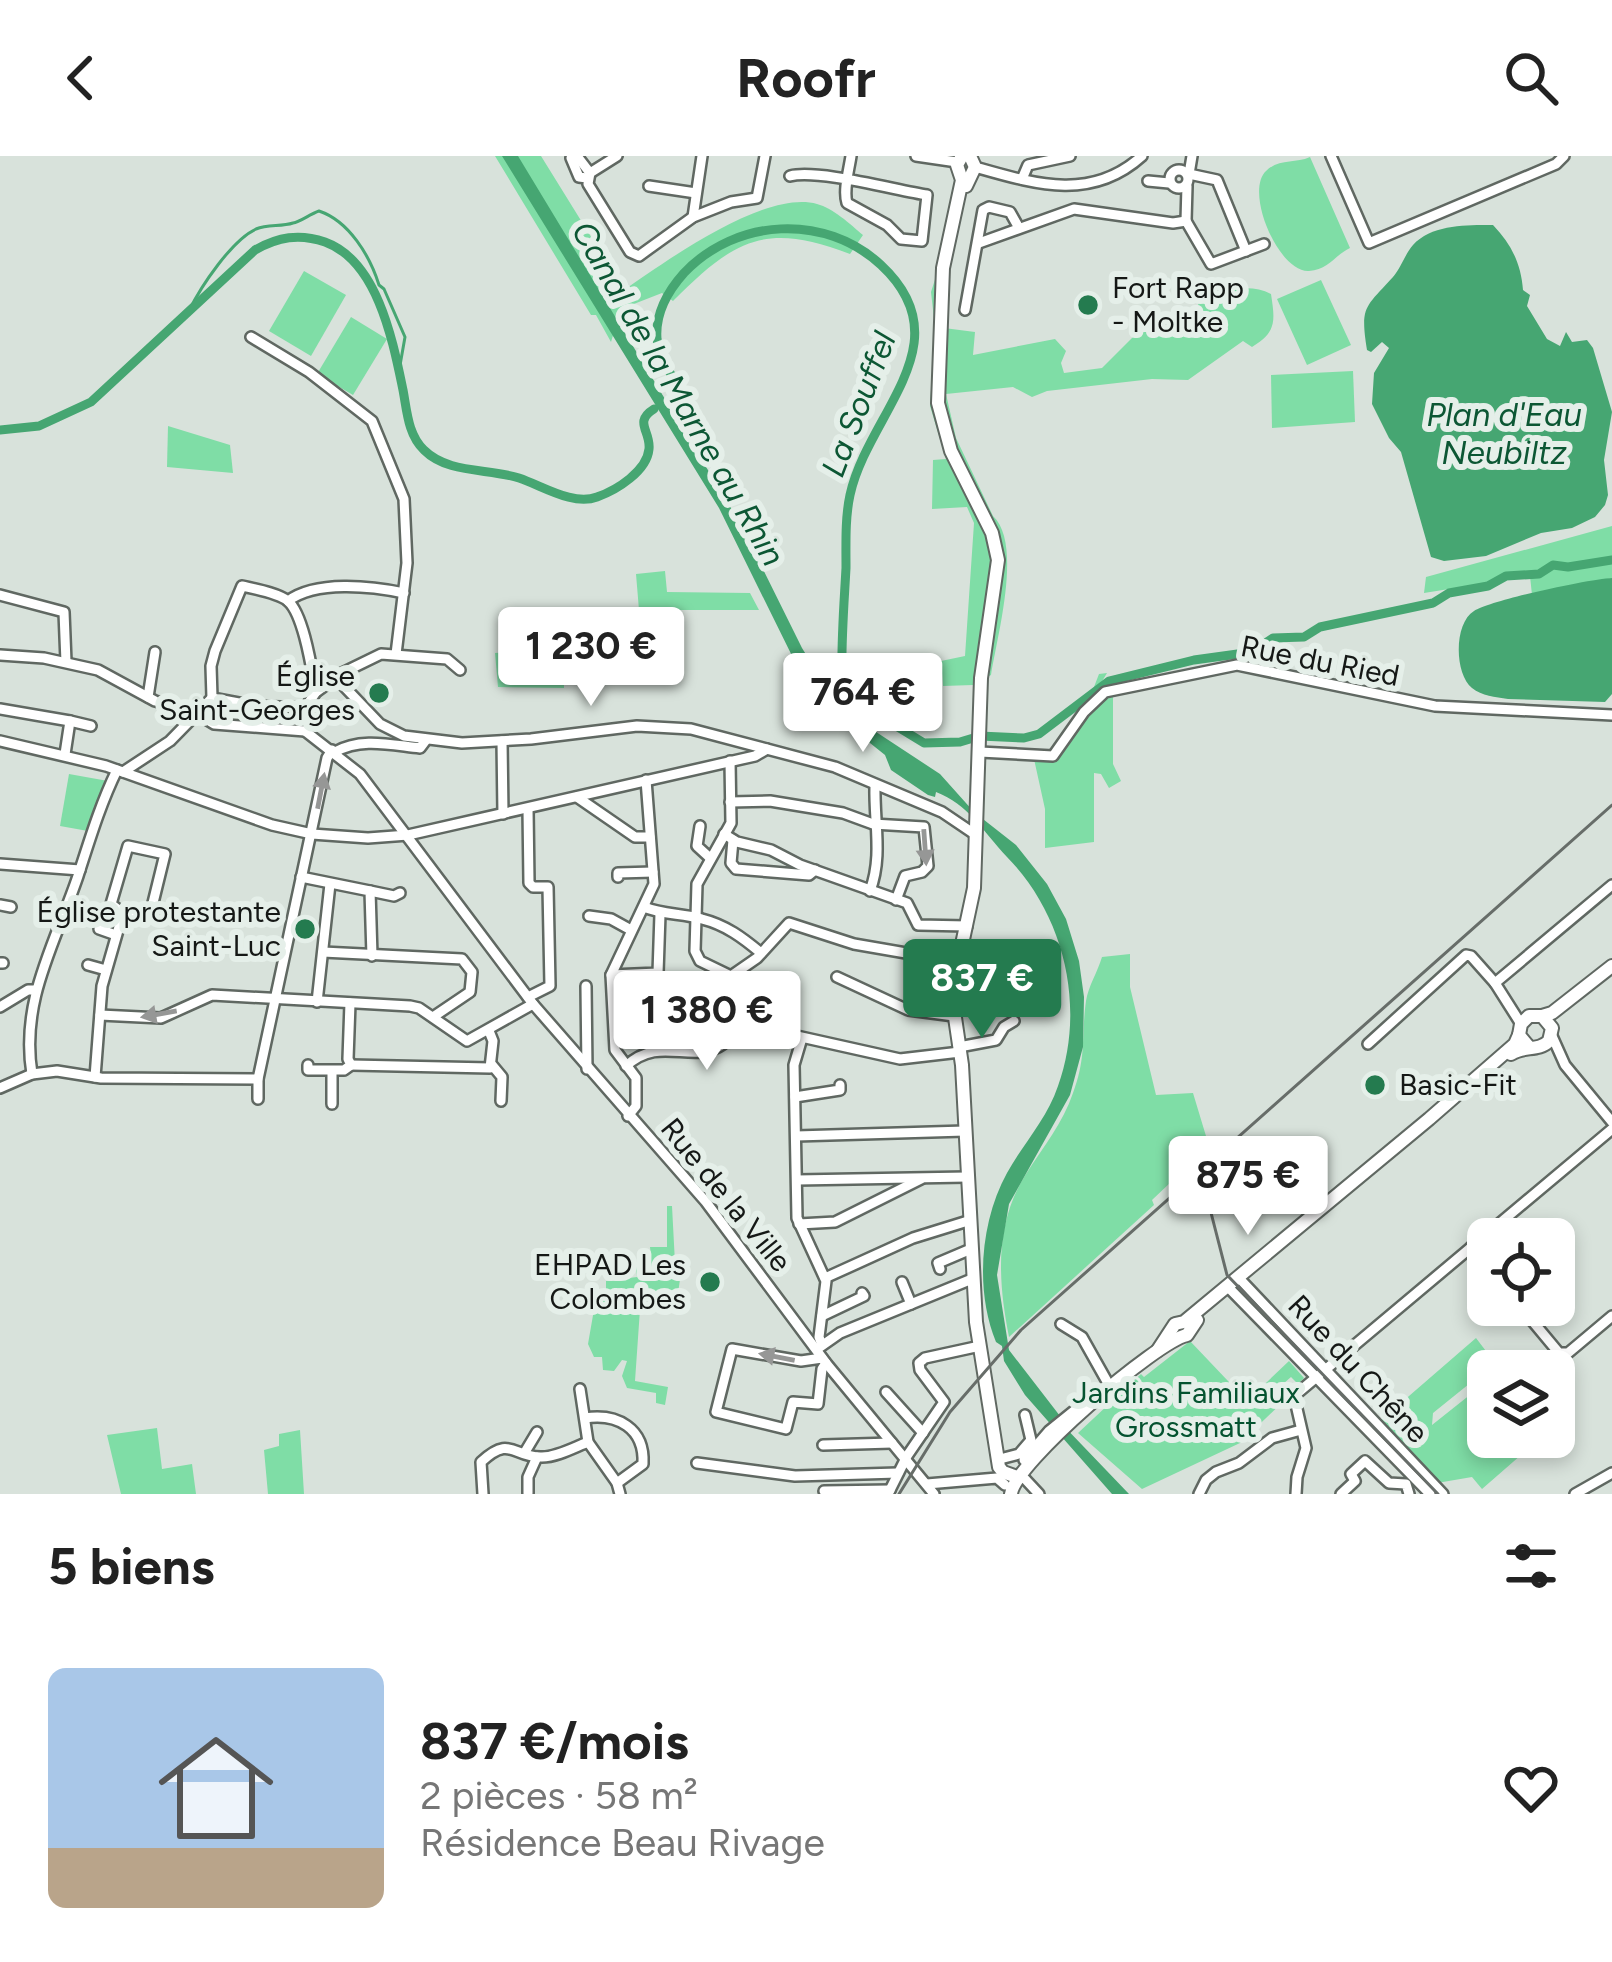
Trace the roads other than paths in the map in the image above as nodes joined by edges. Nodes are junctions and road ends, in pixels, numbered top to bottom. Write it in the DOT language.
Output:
graph roads {
  1 [pos="576,156"];
  2 [pos="617,156"];
  3 [pos="765,156"];
  4 [pos="851,156"];
  5 [pos="916,156"];
  6 [pos="1070,156"];
  7 [pos="1142,156"];
  8 [pos="1192,156"];
  9 [pos="1331,156"];
  10 [pos="1564,156"];
  11 [pos="697,157"];
  12 [pos="966,161"];
  13 [pos="1216,164"];
  14 [pos="589,176"];
  15 [pos="790,176"];
  16 [pos="1214,178"];
  17 [pos="1022,179"];
  18 [pos="1188,180"];
  19 [pos="1148,181"];
  20 [pos="848,182"];
  21 [pos="649,186"];
  22 [pos="1072,187"];
  23 [pos="696,193"];
  24 [pos="1074,209"];
  25 [pos="693,217"];
  26 [pos="1186,221"];
  27 [pos="1019,229"];
  28 [pos="979,243"];
  29 [pos="1264,244"];
  30 [pos="1246,250"];
  31 [pos="964,310"];
  32 [pos="251,338"];
  33 [pos="404,593"];
  34 [pos="0,596"];
  35 [pos="288,601"];
  36 [pos="155,652"];
  37 [pos="396,654"];
  38 [pos="0,655"];
  39 [pos="66,662"];
  40 [pos="460,670"];
  41 [pos="338,680"];
  42 [pos="316,692"];
  43 [pos="148,697"];
  44 [pos="212,698"];
  45 [pos="0,709"];
  46 [pos="305,709"];
  47 [pos="196,714"];
  48 [pos="1612,715"];
  49 [pos="70,721"];
  50 [pos="91,726"];
  51 [pos="305,731"];
  52 [pos="426,740"];
  53 [pos="2,741"];
  54 [pos="502,741"];
  55 [pos="980,741"];
  56 [pos="767,748"];
  57 [pos="334,751"];
  58 [pos="1,754"];
  59 [pos="65,754"];
  60 [pos="730,761"];
  61 [pos="120,771"];
  62 [pos="646,780"];
  63 [pos="875,786"];
  64 [pos="577,796"];
  65 [pos="730,802"];
  66 [pos="527,808"];
  67 [pos="503,814"];
  68 [pos="873,824"];
  69 [pos="700,826"];
  70 [pos="977,830"];
  71 [pos="312,835"];
  72 [pos="409,835"];
  73 [pos="650,837"];
  74 [pos="729,837"];
  75 [pos="709,857"];
  76 [pos="786,859"];
  77 [pos="0,865"];
  78 [pos="80,870"];
  79 [pos="815,870"];
  80 [pos="780,871"];
  81 [pos="653,872"];
  82 [pos="618,877"];
  83 [pos="301,878"];
  84 [pos="330,884"];
  85 [pos="1612,885"];
  86 [pos="565,886"];
  87 [pos="548,887"];
  88 [pos="370,891"];
  89 [pos="870,891"];
  90 [pos="400,893"];
  91 [pos="896,900"];
  92 [pos="644,907"];
  93 [pos="123,913"];
  94 [pos="660,914"];
  95 [pos="589,916"];
  96 [pos="697,918"];
  97 [pos="967,926"];
  98 [pos="99,929"];
  99 [pos="631,930"];
  100 [pos="116,934"];
  101 [pos="323,952"];
  102 [pos="761,953"];
  103 [pos="372,956"];
  104 [pos="958,962"];
  105 [pos="88,964"];
  106 [pos="1612,966"];
  107 [pos="106,970"];
  108 [pos="610,975"];
  109 [pos="731,976"];
  110 [pos="837,977"];
  111 [pos="1495,983"];
  112 [pos="586,986"];
  113 [pos="36,990"];
  114 [pos="276,1000"];
  115 [pos="531,1000"];
  116 [pos="316,1002"];
  117 [pos="1,1004"];
  118 [pos="350,1004"];
  119 [pos="698,1007"];
  120 [pos="734,1008"];
  121 [pos="100,1015"];
  122 [pos="954,1016"];
  123 [pos="433,1017"];
  124 [pos="742,1020"];
  125 [pos="1014,1022"];
  126 [pos="1536,1030"];
  127 [pos="489,1031"];
  128 [pos="802,1038"];
  129 [pos="1368,1044"];
  130 [pos="959,1049"];
  131 [pos="308,1065"];
  132 [pos="492,1065"];
  133 [pos="350,1066"];
  134 [pos="626,1066"];
  135 [pos="587,1069"];
  136 [pos="332,1070"];
  137 [pos="32,1074"];
  138 [pos="95,1077"];
  139 [pos="258,1079"];
  140 [pos="840,1085"];
  141 [pos="0,1088"];
  142 [pos="795,1097"];
  143 [pos="258,1099"];
  144 [pos="501,1101"];
  145 [pos="332,1104"];
  146 [pos="628,1116"];
  147 [pos="1612,1126"];
  148 [pos="964,1131"];
  149 [pos="796,1136"];
  150 [pos="967,1177"];
  151 [pos="924,1178"];
  152 [pos="797,1180"];
  153 [pos="1505,1218"];
  154 [pos="970,1220"];
  155 [pos="799,1224"];
  156 [pos="971,1250"];
  157 [pos="1467,1250"];
  158 [pos="940,1269"];
  159 [pos="825,1278"];
  160 [pos="972,1280"];
  161 [pos="902,1282"];
  162 [pos="1234,1284"];
  163 [pos="862,1293"];
  164 [pos="911,1304"];
  165 [pos="822,1316"];
  166 [pos="1612,1316"];
  167 [pos="1061,1324"];
  168 [pos="1536,1326"];
  169 [pos="980,1346"];
  170 [pos="1158,1350"];
  171 [pos="820,1358"];
  172 [pos="1320,1373"];
  173 [pos="1109,1385"];
  174 [pos="580,1389"];
  175 [pos="886,1392"];
  176 [pos="1024,1415"];
  177 [pos="585,1418"];
  178 [pos="1068,1419"];
  179 [pos="1301,1430"];
  180 [pos="537,1432"];
  181 [pos="923,1433"];
  182 [pos="589,1442"];
  183 [pos="892,1443"];
  184 [pos="823,1444"];
  185 [pos="525,1452"];
  186 [pos="1255,1452"];
  187 [pos="537,1457"];
  188 [pos="999,1458"];
  189 [pos="905,1459"];
  190 [pos="697,1462"];
  191 [pos="1265,1462"];
  192 [pos="898,1473"];
  193 [pos="1612,1473"];
  194 [pos="1012,1479"];
  195 [pos="619,1489"];
  196 [pos="930,1489"];
  197 [pos="824,1491"];
  198 [pos="889,1492"];
  199 [pos="528,1493"];
  200 [pos="483,1494"];
  201 [pos="1039,1494"];
  202 [pos="1198,1494"];
  203 [pos="1296,1494"];
  204 [pos="1341,1494"];
  205 [pos="1409,1494"];
  206 [pos="1430,1494"];
  207 [pos="1443,1494"];
  208 [pos="1575,1494"];
  1 -- 14 [label="street"];
  2 -- 14 [label="street"];
  3 -- 25 [label="street"];
  4 -- 20 [label="street"];
  5 -- 12 [label="street"];
  6 -- 17 [label="street"];
  7 -- 22 [label="street"];
  8 -- 18 [label="street"];
  9 -- 10 [label="street"];
  11 -- 23 [label="street"];
  12 -- 17 [label="street"];
  12 -- 55 [label="main road"];
  13 -- 16 [label="street"];
  14 -- 25 [label="street"];
  15 -- 20 [label="street"];
  16 -- 18 [label="street"];
  16 -- 30 [label="street"];
  17 -- 22 [label="street"];
  18 -- 19 [label="street"];
  18 -- 26 [label="street"];
  20 -- 20 [label="street"];
  21 -- 23 [label="street"];
  22 -- 24 [label="street"];
  23 -- 25 [label="street"];
  24 -- 26 [label="street"];
  24 -- 27 [label="street"];
  26 -- 30 [label="street"];
  27 -- 28 [label="street"];
  27 -- 28 [label="street"];
  28 -- 31 [label="street"];
  29 -- 30 [label="street"];
  32 -- 33 [label="street"];
  33 -- 35 [label="street"];
  33 -- 37 [label="street"];
  34 -- 39 [label="street"];
  35 -- 42 [label="street"];
  35 -- 44 [label="street"];
  36 -- 43 [label="street"];
  37 -- 40 [label="street"];
  37 -- 41 [label="street"];
  38 -- 39 [label="street"];
  39 -- 43 [label="street"];
  41 -- 42 [label="street"];
  41 -- 52 [label="street"];
  42 -- 46 [label="street"];
  43 -- 47 [label="street"];
  44 -- 46 [label="street"];
  44 -- 47 [label="street"];
  45 -- 49 [label="street"];
  46 -- 51 [label="street"];
  47 -- 51 [label="street"];
  47 -- 61 [label="street"];
  48 -- 55 [label="street, Rue du Ried"];
  49 -- 50 [label="street"];
  49 -- 59 [label="street"];
  51 -- 57 [label="street, Rue de la Ville"];
  52 -- 54 [label="street"];
  52 -- 57 [label="street"];
  53 -- 58 [label="street"];
  53 -- 59 [label="street"];
  54 -- 56 [label="street"];
  54 -- 67 [label="street"];
  55 -- 70 [label="main road"];
  56 -- 60 [label="street"];
  56 -- 63 [label="street"];
  71 -- 57 [label="street, one-way"];
  57 -- 72 [label="street, Rue de la Ville"];
  59 -- 61 [label="street"];
  60 -- 62 [label="street"];
  60 -- 65 [label="street"];
  61 -- 71 [label="street"];
  61 -- 78 [label="street"];
  62 -- 64 [label="street"];
  62 -- 73 [label="street"];
  63 -- 68 [label="street"];
  63 -- 70 [label="street"];
  64 -- 66 [label="street"];
  64 -- 73 [label="street"];
  65 -- 68 [label="street"];
  65 -- 74 [label="street"];
  66 -- 67 [label="street"];
  66 -- 87 [label="street"];
  67 -- 72 [label="street"];
  68 -- 89 [label="street"];
  68 -- 91 [label="street, one-way"];
  69 -- 75 [label="street"];
  70 -- 97 [label="main road"];
  71 -- 72 [label="street"];
  71 -- 83 [label="street"];
  72 -- 115 [label="street, Rue de la Ville"];
  73 -- 81 [label="street"];
  74 -- 75 [label="street"];
  74 -- 76 [label="street"];
  74 -- 80 [label="street"];
  75 -- 96 [label="street"];
  76 -- 79 [label="street"];
  76 -- 80 [label="street"];
  77 -- 78 [label="street"];
  78 -- 113 [label="street"];
  79 -- 80 [label="street"];
  79 -- 89 [label="street"];
  81 -- 82 [label="street"];
  81 -- 92 [label="street"];
  83 -- 84 [label="street"];
  83 -- 114 [label="street"];
  84 -- 88 [label="street"];
  84 -- 101 [label="street"];
  85 -- 111 [label="street"];
  86 -- 87 [label="street"];
  87 -- 115 [label="street"];
  88 -- 90 [label="street"];
  88 -- 103 [label="street"];
  89 -- 91 [label="street"];
  91 -- 97 [label="street"];
  92 -- 94 [label="street"];
  92 -- 99 [label="street"];
  93 -- 93 [label="street"];
  93 -- 100 [label="street"];
  94 -- 96 [label="street"];
  94 -- 108 [label="street"];
  95 -- 99 [label="street"];
  96 -- 102 [label="street"];
  96 -- 109 [label="street"];
  97 -- 104 [label="main road"];
  98 -- 100 [label="street"];
  99 -- 108 [label="street"];
  100 -- 107 [label="street"];
  101 -- 103 [label="street"];
  101 -- 116 [label="street"];
  102 -- 104 [label="street"];
  102 -- 109 [label="street"];
  103 -- 123 [label="street"];
  104 -- 122 [label="main road"];
  105 -- 107 [label="street"];
  106 -- 126 [label="main road"];
  107 -- 121 [label="street"];
  108 -- 134 [label="street"];
  109 -- 120 [label="street"];
  110 -- 122 [label="street"];
  111 -- 126 [label="street"];
  111 -- 129 [label="street"];
  112 -- 135 [label="street"];
  113 -- 117 [label="street"];
  113 -- 137 [label="street"];
  114 -- 116 [label="street"];
  114 -- 121 [label="street, one-way"];
  114 -- 139 [label="street"];
  115 -- 127 [label="street"];
  115 -- 135 [label="street, Rue de la Ville"];
  116 -- 118 [label="street"];
  118 -- 123 [label="street"];
  118 -- 133 [label="street"];
  119 -- 120 [label="street"];
  120 -- 124 [label="street"];
  121 -- 138 [label="street"];
  122 -- 130 [label="main road"];
  123 -- 127 [label="street"];
  124 -- 128 [label="street"];
  124 -- 134 [label="street"];
  125 -- 130 [label="street"];
  126 -- 147 [label="street"];
  126 -- 162 [label="main road"];
  127 -- 132 [label="street"];
  128 -- 130 [label="street"];
  128 -- 142 [label="street"];
  130 -- 148 [label="main road"];
  131 -- 136 [label="street"];
  132 -- 133 [label="street"];
  132 -- 144 [label="street"];
  133 -- 136 [label="street"];
  134 -- 146 [label="street"];
  135 -- 146 [label="street, Rue de la Ville"];
  136 -- 145 [label="street"];
  137 -- 138 [label="street"];
  137 -- 141 [label="street"];
  138 -- 139 [label="street"];
  139 -- 143 [label="street"];
  140 -- 142 [label="street"];
  142 -- 149 [label="street"];
  146 -- 171 [label="street, Rue de la Ville"];
  147 -- 153 [label="street"];
  148 -- 149 [label="street"];
  148 -- 150 [label="main road"];
  149 -- 152 [label="street"];
  150 -- 151 [label="street"];
  150 -- 154 [label="main road"];
  151 -- 152 [label="street"];
  151 -- 155 [label="street"];
  152 -- 155 [label="street"];
  154 -- 156 [label="main road"];
  154 -- 159 [label="street"];
  155 -- 159 [label="street"];
  156 -- 158 [label="street"];
  156 -- 160 [label="main road"];
  157 -- 172 [label="street"];
  159 -- 165 [label="street"];
  160 -- 164 [label="street"];
  160 -- 169 [label="main road"];
  161 -- 164 [label="street"];
  162 -- 170 [label="main road"];
  162 -- 172 [label="street, Rue du Chêne"];
  163 -- 165 [label="street"];
  164 -- 171 [label="street"];
  165 -- 171 [label="street"];
  166 -- 168 [label="street"];
  167 -- 173 [label="street"];
  169 -- 181 [label="street"];
  169 -- 188 [label="main road"];
  170 -- 173 [label="street"];
  170 -- 178 [label="main road"];
  171 -- 171 [label="street, one-way"];
  171 -- 183 [label="street, Rue de la Ville"];
  172 -- 179 [label="street"];
  172 -- 206 [label="street, Rue du Chêne"];
  172 -- 207 [label="street, Rue du Chêne"];
  173 -- 178 [label="street"];
  174 -- 177 [label="street"];
  175 -- 181 [label="street"];
  176 -- 188 [label="street"];
  177 -- 182 [label="street"];
  177 -- 195 [label="street"];
  178 -- 194 [label="main road"];
  179 -- 186 [label="street"];
  179 -- 203 [label="street"];
  180 -- 185 [label="street"];
  181 -- 189 [label="street"];
  182 -- 187 [label="street"];
  182 -- 195 [label="street"];
  183 -- 184 [label="street"];
  183 -- 189 [label="street, Rue de la Ville"];
  185 -- 187 [label="street"];
  185 -- 200 [label="street"];
  186 -- 191 [label="street"];
  186 -- 202 [label="street"];
  187 -- 199 [label="street"];
  188 -- 194 [label="main road"];
  189 -- 192 [label="street"];
  189 -- 196 [label="street, Rue de la Ville"];
  190 -- 192 [label="street"];
  192 -- 198 [label="street"];
  193 -- 208 [label="street"];
  194 -- 196 [label="street"];
  194 -- 201 [label="street"];
  197 -- 198 [label="street"];
  204 -- 205 [label="street"];
}
